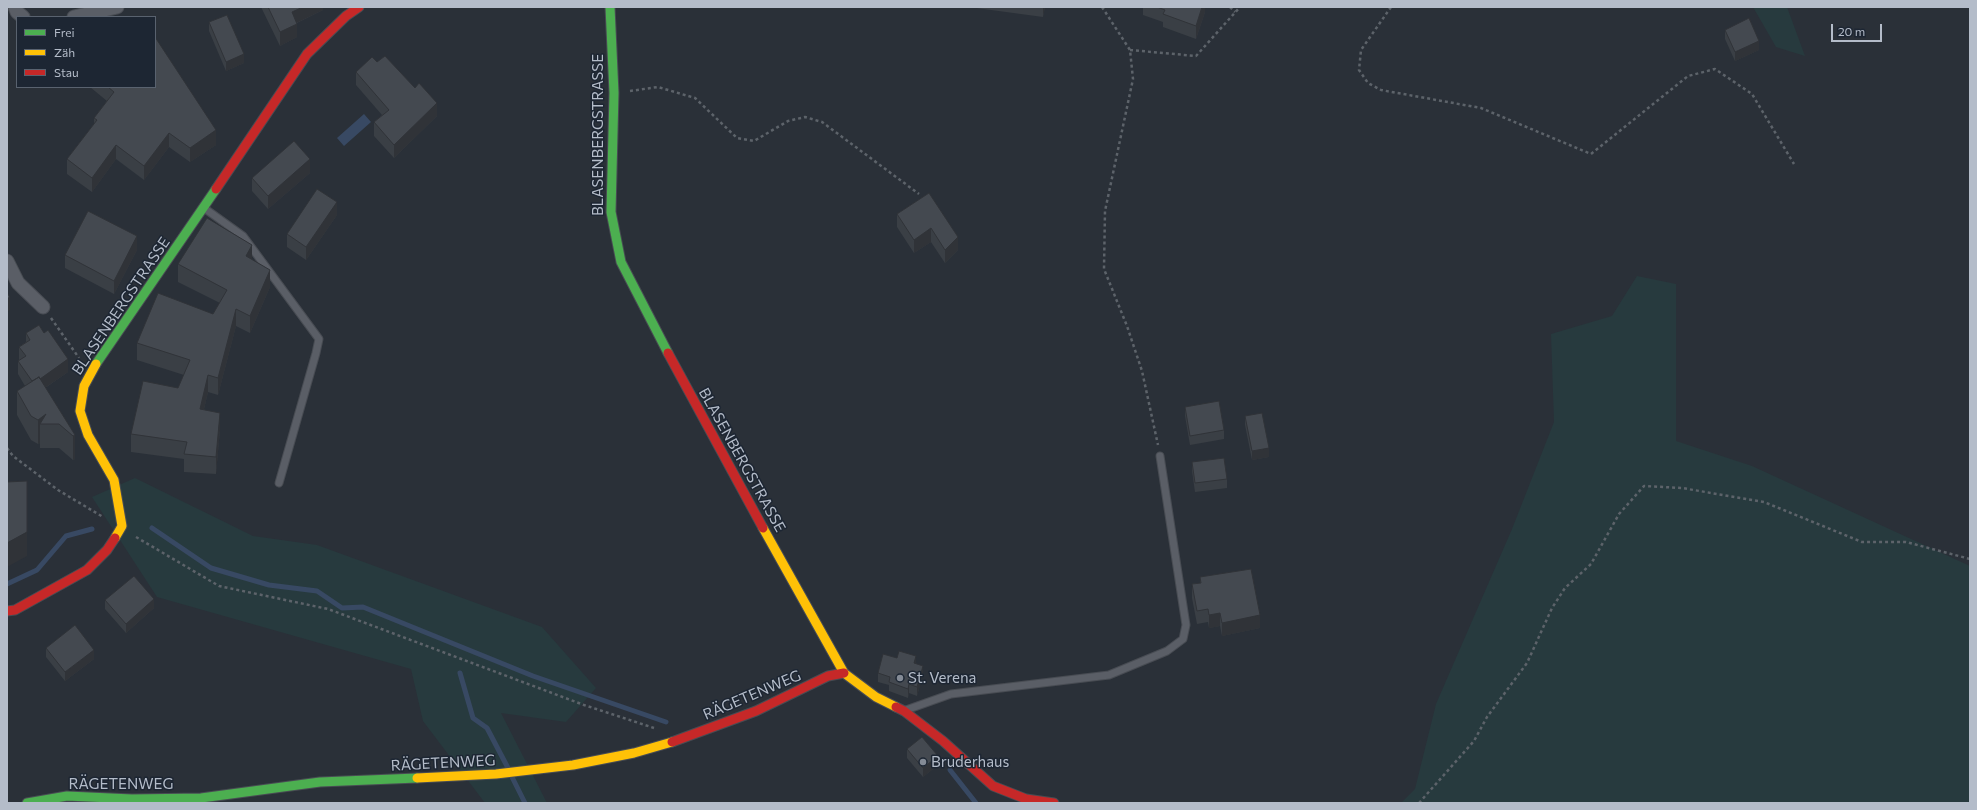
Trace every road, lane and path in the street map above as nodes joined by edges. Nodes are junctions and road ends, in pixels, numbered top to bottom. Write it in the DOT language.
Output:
graph roads {
  1 [pos="15,7"];
  2 [pos="117,7"];
  3 [pos="359,7"];
  4 [pos="610,7"];
  5 [pos="1102,7"];
  6 [pos="1230,7"];
  7 [pos="1240,7"];
  8 [pos="1392,7"];
  9 [pos="1235,12"];
  10 [pos="22,16"];
  11 [pos="78,16"];
  12 [pos="1130,50"];
  13 [pos="614,93"];
  14 [pos="1794,164"];
  15 [pos="919,194"];
  16 [pos="204,208"];
  17 [pos="7,261"];
  18 [pos="43,306"];
  19 [pos="90,373"];
  20 [pos="7,448"];
  21 [pos="1160,456"];
  22 [pos="279,483"];
  23 [pos="122,526"];
  24 [pos="1970,559"];
  25 [pos="7,611"];
  26 [pos="844,673"];
  27 [pos="904,711"];
  28 [pos="658,729"];
  29 [pos="27,803"];
  30 [pos="1054,803"];
  31 [pos="1419,803"];
  1 -- 10 [label="street"];
  2 -- 11 [label="street"];
  3 -- 16 [label="street, BLASENBERGSTRASSE"];
  4 -- 13 [label="street, BLASENBERGSTRASSE"];
  5 -- 12 [label="path"];
  6 -- 9 [label="path"];
  7 -- 9 [label="path"];
  8 -- 14 [label="path"];
  9 -- 12 [label="path"];
  12 -- 21 [label="path"];
  13 -- 15 [label="path"];
  13 -- 26 [label="street, BLASENBERGSTRASSE"];
  16 -- 19 [label="street, BLASENBERGSTRASSE"];
  16 -- 22 [label="lane"];
  17 -- 18 [label="street"];
  18 -- 19 [label="path"];
  19 -- 23 [label="street, BLASENBERGSTRASSE"];
  20 -- 23 [label="path"];
  21 -- 27 [label="lane"];
  23 -- 25 [label="street"];
  23 -- 28 [label="path"];
  24 -- 31 [label="path"];
  26 -- 27 [label="street, BLASENBERGSTRASSE"];
  26 -- 29 [label="street, RÄGETENWEG"];
  27 -- 30 [label="street, BLASENBERGSTRASSE"];
}
